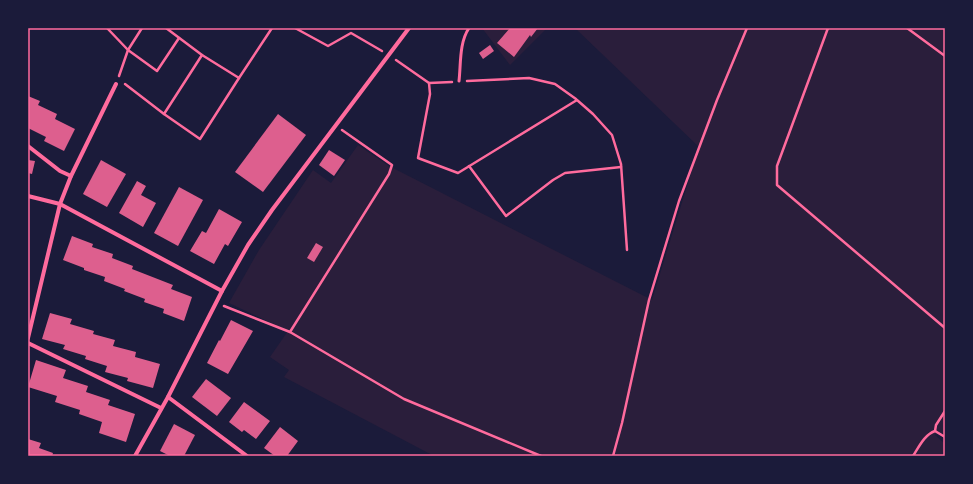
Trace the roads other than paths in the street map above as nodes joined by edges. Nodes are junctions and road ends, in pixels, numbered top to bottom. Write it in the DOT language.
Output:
graph roads {
  1 [pos="410,28"];
  2 [pos="469,28"];
  3 [pos="459,81"];
  4 [pos="116,84"];
  5 [pos="28,146"];
  6 [pos="71,176"];
  7 [pos="28,196"];
  8 [pos="60,204"];
  9 [pos="222,291"];
  10 [pos="28,338"];
  11 [pos="28,343"];
  12 [pos="168,397"];
  13 [pos="161,408"];
  14 [pos="135,456"];
  15 [pos="247,456"];
  1 -- 9 [label="street"];
  2 -- 3 [label="lane"];
  4 -- 6 [label="street"];
  5 -- 6 [label="street"];
  6 -- 8 [label="street"];
  7 -- 8 [label="street"];
  8 -- 9 [label="street"];
  8 -- 10 [label="street"];
  9 -- 12 [label="street"];
  11 -- 13 [label="street"];
  12 -- 13 [label="street"];
  12 -- 15 [label="street"];
  13 -- 14 [label="street"];
}
